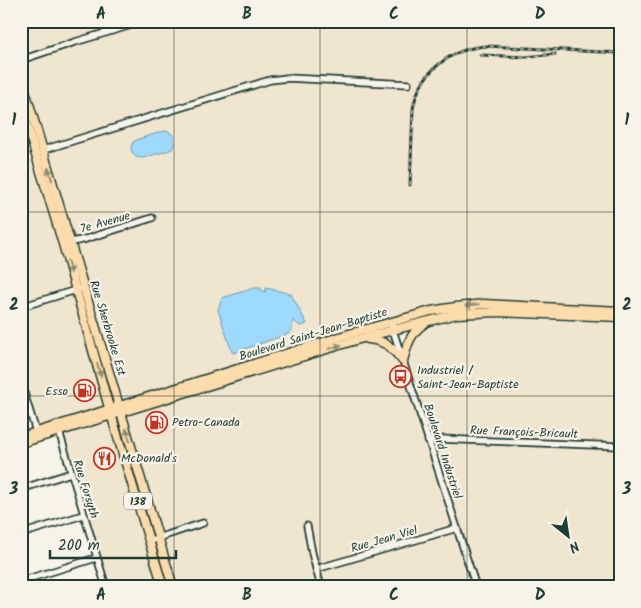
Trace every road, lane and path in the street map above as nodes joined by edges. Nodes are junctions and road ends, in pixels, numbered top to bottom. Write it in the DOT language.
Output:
graph roads {
  1 [pos="145,21"];
  2 [pos="21,60"];
  3 [pos="21,77"];
  4 [pos="408,84"];
  5 [pos="21,106"];
  6 [pos="43,150"];
  7 [pos="34,153"];
  8 [pos="53,199"];
  9 [pos="152,218"];
  10 [pos="67,243"];
  11 [pos="84,287"];
  12 [pos="76,290"];
  13 [pos="21,307"];
  14 [pos="620,311"];
  15 [pos="620,317"];
  16 [pos="432,320"];
  17 [pos="392,326"];
  18 [pos="356,340"];
  19 [pos="100,342"];
  20 [pos="91,344"];
  21 [pos="298,354"];
  22 [pos="403,361"];
  23 [pos="21,382"];
  24 [pos="120,409"];
  25 [pos="111,412"];
  26 [pos="58,429"];
  27 [pos="37,435"];
  28 [pos="21,438"];
  29 [pos="428,441"];
  30 [pos="21,444"];
  31 [pos="620,446"];
  32 [pos="71,473"];
  33 [pos="21,489"];
  34 [pos="145,491"];
  35 [pos="136,494"];
  36 [pos="83,515"];
  37 [pos="202,523"];
  38 [pos="307,526"];
  39 [pos="457,528"];
  40 [pos="21,534"];
  41 [pos="158,538"];
  42 [pos="149,541"];
  43 [pos="96,558"];
  44 [pos="316,569"];
  45 [pos="169,574"];
  46 [pos="160,576"];
  47 [pos="21,581"];
  48 [pos="106,587"];
  49 [pos="163,587"];
  50 [pos="172,587"];
  51 [pos="321,587"];
  52 [pos="476,587"];
  1 -- 2 [label="street"];
  3 -- 6 [label="main road, Rue Sherbrooke Est / 138"];
  4 -- 6 [label="street"];
  5 -- 7 [label="main road, Rue Sherbrooke Est / 138"];
  6 -- 7 [label="main road"];
  8 -- 6 [label="main road, Rue Sherbrooke Est / 138, one-way"];
  7 -- 8 [label="main road, Rue Sherbrooke Est / 138"];
  8 -- 10 [label="main road, Rue Sherbrooke Est / 138"];
  9 -- 10 [label="street, 7e Avenue"];
  10 -- 11 [label="main road, Rue Sherbrooke Est / 138"];
  10 -- 12 [label="main road, Rue Sherbrooke Est / 138, one-way"];
  11 -- 12 [label="street"];
  11 -- 19 [label="main road, Rue Sherbrooke Est / 138"];
  12 -- 13 [label="street"];
  12 -- 20 [label="main road, Rue Sherbrooke Est / 138"];
  14 -- 17 [label="main road, Boulevard Saint-Jean-Baptiste, one-way"];
  15 -- 16 [label="main road, Boulevard Saint-Jean-Baptiste"];
  16 -- 17 [label="main road, Boulevard Saint-Jean-Baptiste"];
  16 -- 22 [label="main road"];
  17 -- 18 [label="main road, Boulevard Saint-Jean-Baptiste"];
  17 -- 21 [label="main road, Boulevard Saint-Jean-Baptiste"];
  17 -- 22 [label="street, Boulevard Industriel"];
  21 -- 18 [label="main road, Boulevard Saint-Jean-Baptiste, one-way"];
  18 -- 22 [label="main road"];
  19 -- 20 [label="main road"];
  19 -- 24 [label="main road, Rue Sherbrooke Est / 138"];
  20 -- 25 [label="main road, Rue Sherbrooke Est / 138, one-way"];
  21 -- 24 [label="main road, Boulevard Saint-Jean-Baptiste"];
  22 -- 29 [label="street, Boulevard Industriel"];
  23 -- 27 [label="street"];
  24 -- 25 [label="main road, Boulevard Saint-Jean-Baptiste"];
  34 -- 24 [label="main road, Rue Sherbrooke Est / 138, one-way"];
  25 -- 26 [label="main road, Boulevard Saint-Jean-Baptiste"];
  25 -- 35 [label="main road, Rue Sherbrooke Est / 138"];
  26 -- 27 [label="main road, Boulevard Saint-Jean-Baptiste"];
  26 -- 32 [label="street, Rue Forsyth"];
  27 -- 28 [label="main road, Boulevard Saint-Jean-Baptiste"];
  27 -- 30 [label="main road, Boulevard Saint-Jean-Baptiste"];
  29 -- 31 [label="street, Rue François-Bricault"];
  29 -- 39 [label="street, Boulevard Industriel"];
  32 -- 33 [label="street"];
  32 -- 36 [label="street, Rue Forsyth"];
  34 -- 35 [label="main road"];
  34 -- 41 [label="main road, Rue Sherbrooke Est / 138"];
  35 -- 42 [label="main road, Rue Sherbrooke Est / 138"];
  36 -- 40 [label="street"];
  36 -- 43 [label="street, Rue Forsyth"];
  37 -- 41 [label="street"];
  38 -- 44 [label="street"];
  39 -- 44 [label="street, Rue Jean Viel"];
  39 -- 52 [label="street, Boulevard Industriel"];
  41 -- 42 [label="street"];
  41 -- 45 [label="main road, Rue Sherbrooke Est / 138"];
  42 -- 46 [label="main road, Rue Sherbrooke Est / 138"];
  43 -- 47 [label="street"];
  43 -- 48 [label="street, Rue Forsyth"];
  44 -- 51 [label="street"];
  45 -- 46 [label="main road"];
  45 -- 50 [label="main road, Rue Sherbrooke Est / 138"];
  46 -- 49 [label="main road, Rue Sherbrooke Est / 138"];
}
